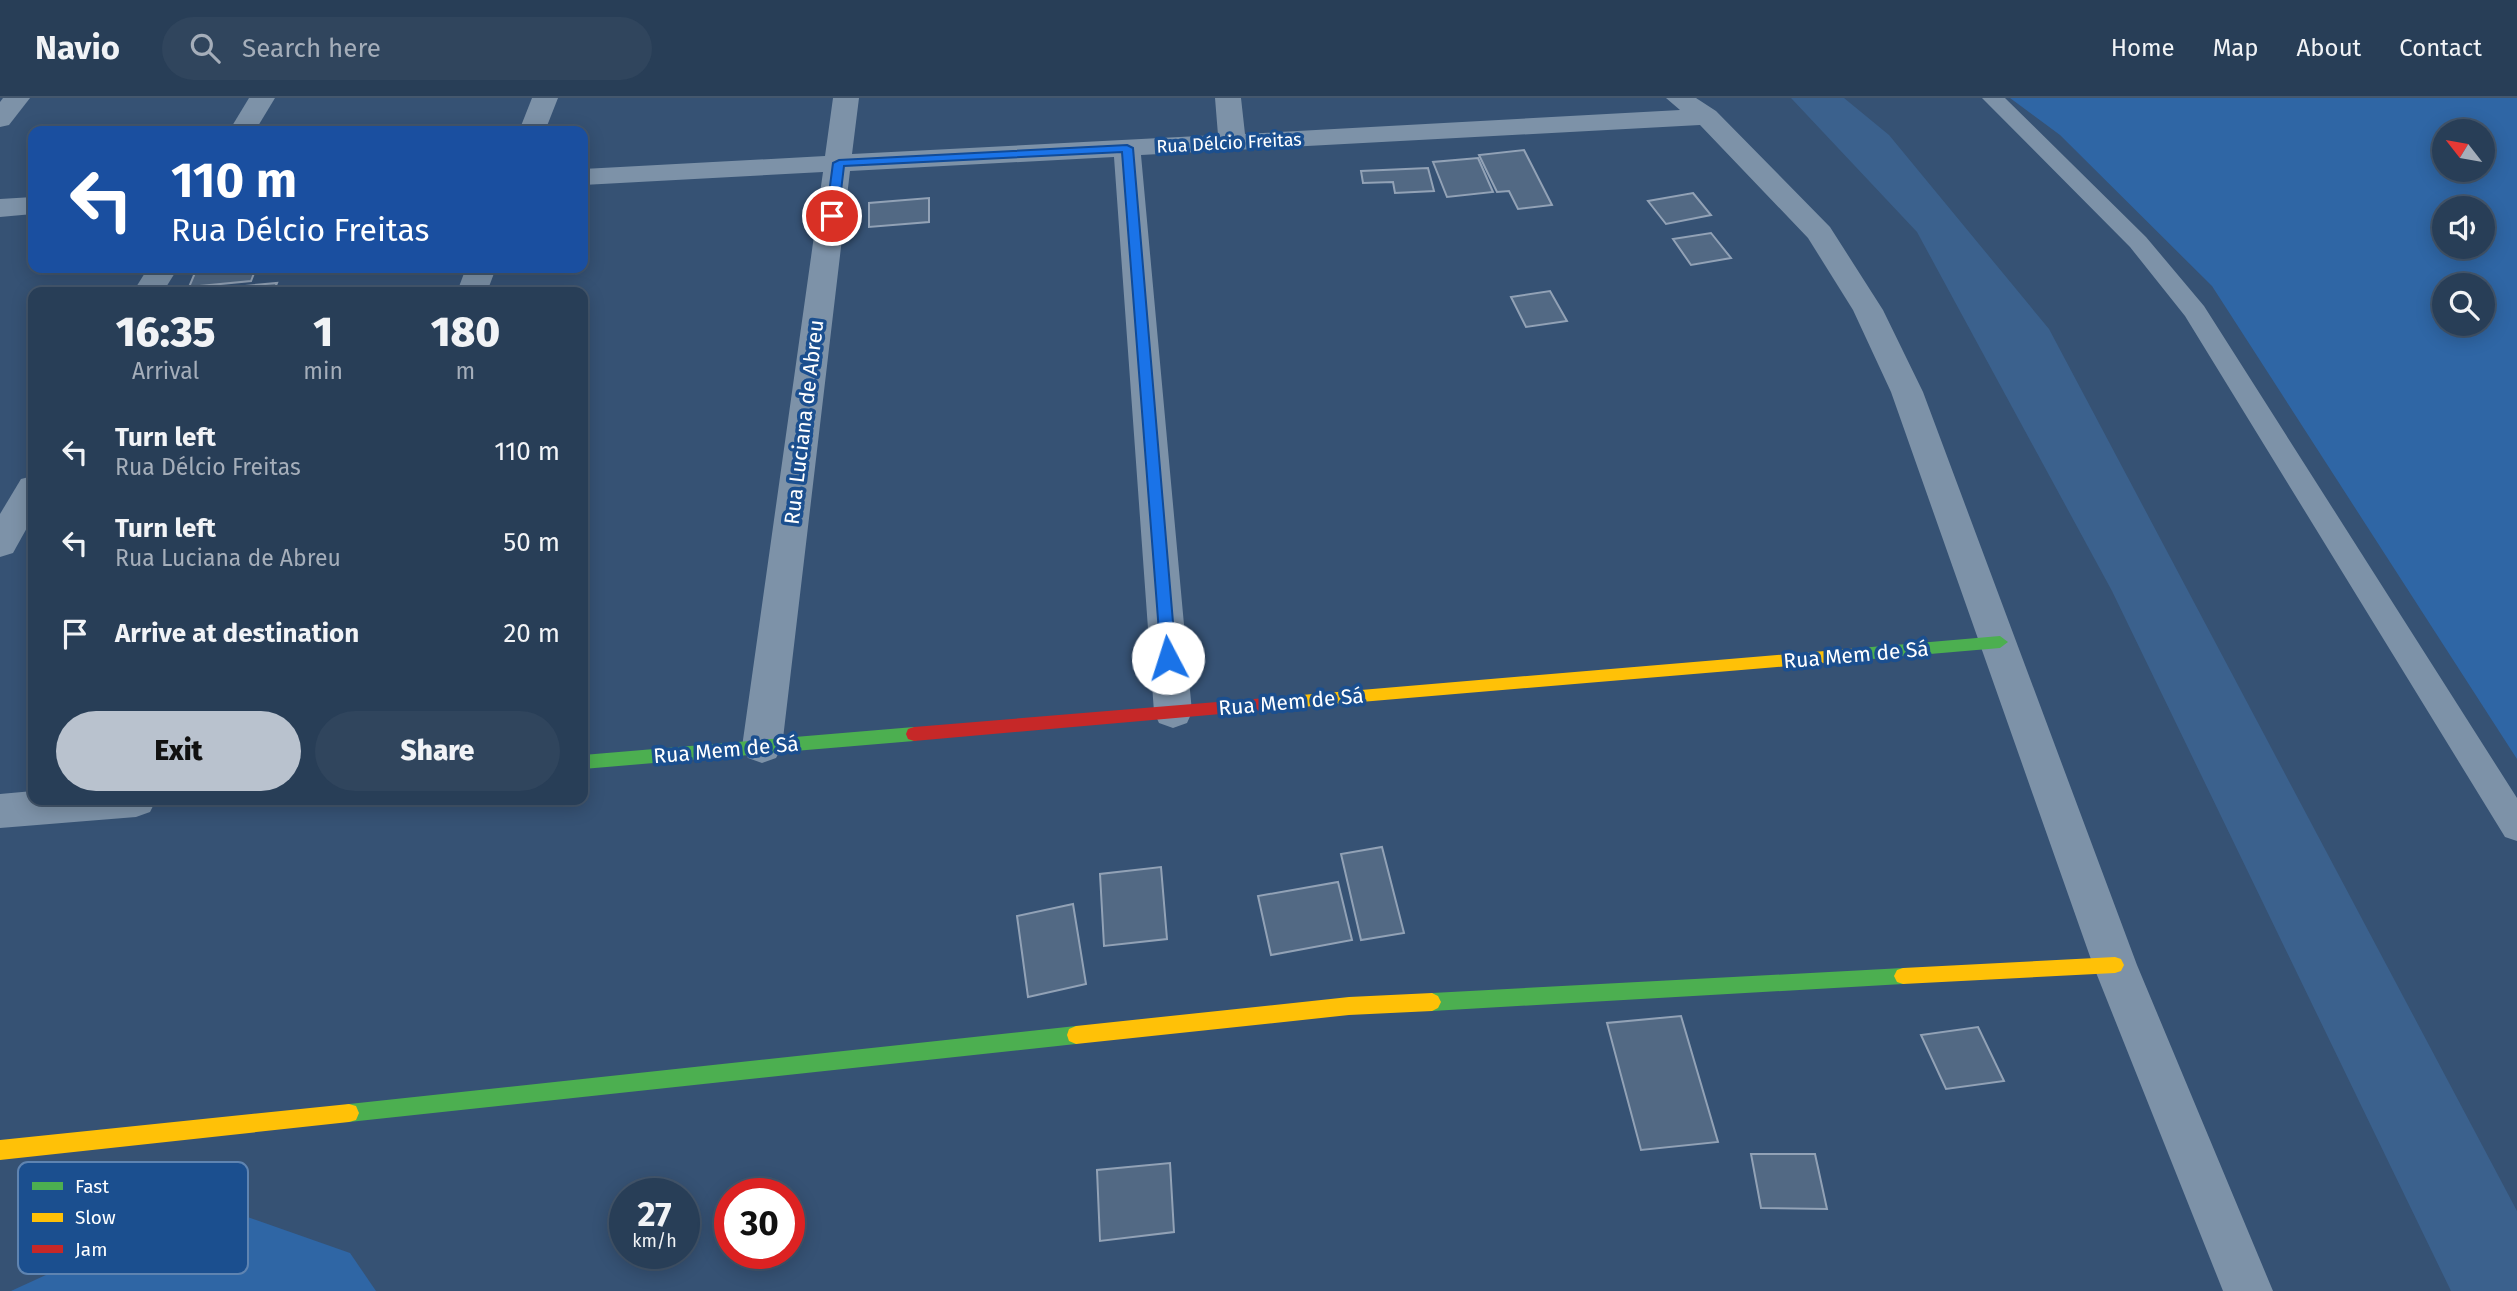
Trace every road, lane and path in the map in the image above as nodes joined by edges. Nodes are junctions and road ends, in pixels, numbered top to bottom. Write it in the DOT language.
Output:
graph roads {
  1 [pos="17,98"];
  2 [pos="262,98"];
  3 [pos="545,98"];
  4 [pos="846,98"];
  5 [pos="1228,98"];
  6 [pos="1993,98"];
  7 [pos="1693,108"];
  8 [pos="0,118"];
  9 [pos="246,126"];
  10 [pos="534,126"];
  11 [pos="1233,142"];
  12 [pos="1127,148"];
  13 [pos="839,163"];
  14 [pos="588,177"];
  15 [pos="28,206"];
  16 [pos="0,208"];
  17 [pos="28,496"];
  18 [pos="0,544"];
  19 [pos="2000,642"];
  20 [pos="1173,712"];
  21 [pos="762,747"];
  22 [pos="588,762"];
  23 [pos="74,805"];
  24 [pos="0,811"];
  25 [pos="2517,827"];
  26 [pos="2115,965"];
  27 [pos="0,1150"];
  28 [pos="2248,1291"];
  1 -- 8 [label="street"];
  2 -- 9 [label="street"];
  3 -- 10 [label="street"];
  4 -- 13 [label="street, Rua Luciana de Abreu"];
  5 -- 11 [label="street"];
  6 -- 25 [label="lane"];
  7 -- 11 [label="street, Rua Délcio Freitas"];
  7 -- 19 [label="street"];
  11 -- 12 [label="street, Rua Délcio Freitas"];
  12 -- 13 [label="street, Rua Délcio Freitas"];
  12 -- 20 [label="street"];
  13 -- 14 [label="street, Rua Délcio Freitas"];
  13 -- 21 [label="street, Rua Luciana de Abreu"];
  15 -- 16 [label="street"];
  17 -- 18 [label="street"];
  19 -- 20 [label="street, Rua Mem de Sá"];
  19 -- 26 [label="street"];
  20 -- 21 [label="street, Rua Mem de Sá"];
  21 -- 22 [label="street, Rua Mem de Sá"];
  23 -- 24 [label="street"];
  26 -- 27 [label="street"];
  26 -- 28 [label="street"];
}
